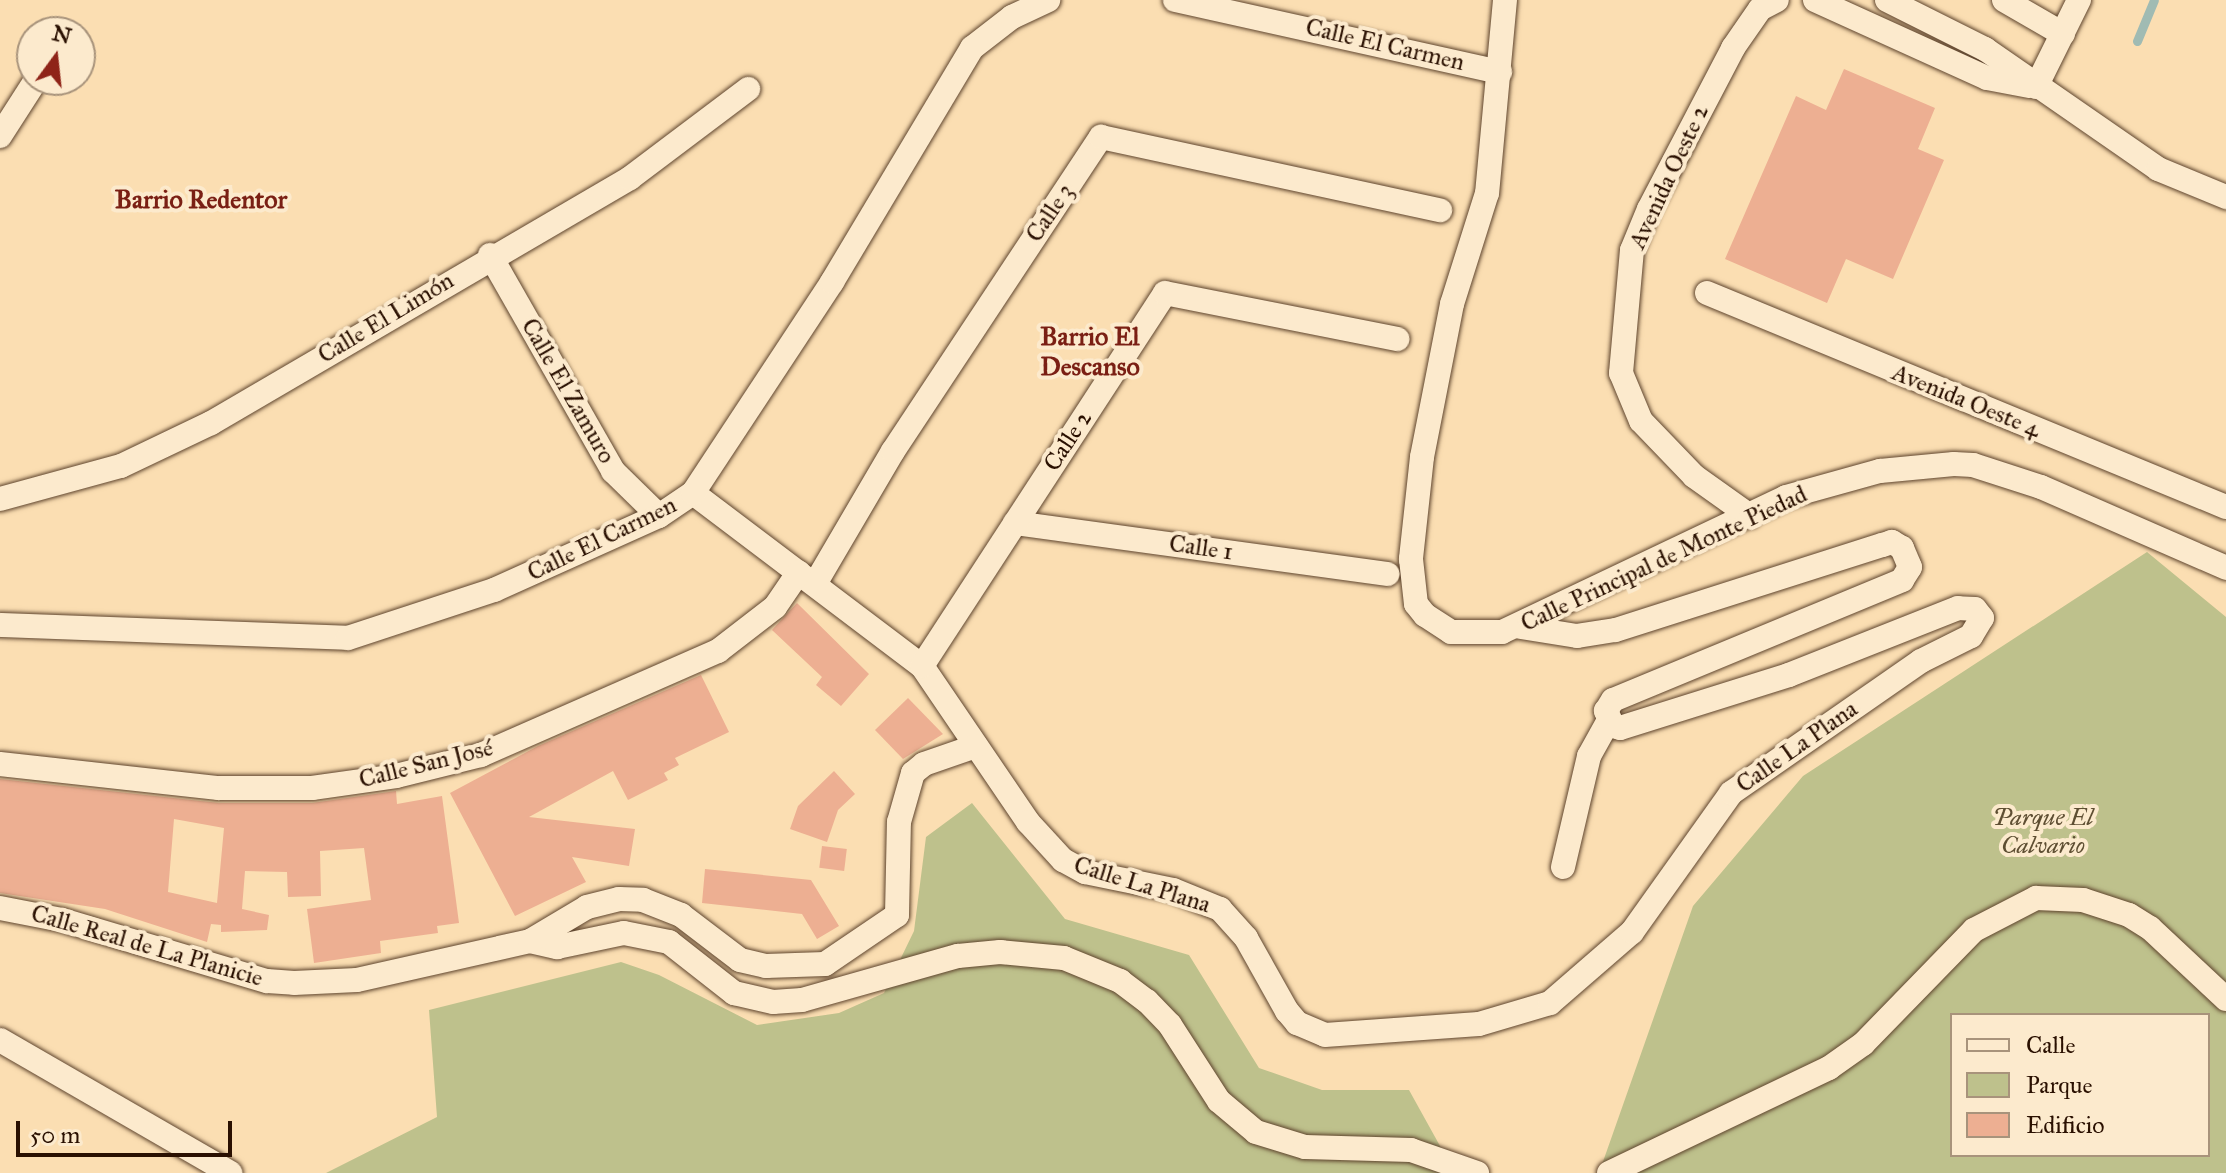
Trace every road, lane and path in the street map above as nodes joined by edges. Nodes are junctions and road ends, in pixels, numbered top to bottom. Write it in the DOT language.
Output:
graph roads {
  1 [pos="1048,0"];
  2 [pos="1175,0"];
  3 [pos="1505,0"];
  4 [pos="1777,0"];
  5 [pos="1815,0"];
  6 [pos="1887,0"];
  7 [pos="2004,0"];
  8 [pos="2079,0"];
  9 [pos="2063,34"];
  10 [pos="1500,72"];
  11 [pos="2036,87"];
  12 [pos="748,89"];
  13 [pos="26,96"];
  14 [pos="0,136"];
  15 [pos="2226,197"];
  16 [pos="1440,210"];
  17 [pos="490,255"];
  18 [pos="1707,293"];
  19 [pos="1398,339"];
  20 [pos="693,493"];
  21 [pos="0,499"];
  22 [pos="2226,507"];
  23 [pos="659,516"];
  24 [pos="1750,516"];
  25 [pos="1015,523"];
  26 [pos="2226,568"];
  27 [pos="1388,574"];
  28 [pos="807,578"];
  29 [pos="0,625"];
  30 [pos="1521,627"];
  31 [pos="922,666"];
  32 [pos="1609,720"];
  33 [pos="976,746"];
  34 [pos="0,764"];
  35 [pos="1563,867"];
  36 [pos="0,908"];
  37 [pos="530,941"];
  38 [pos="2226,999"];
  39 [pos="0,1040"];
  40 [pos="230,1173"];
  41 [pos="1477,1173"];
  42 [pos="1609,1173"];
  1 -- 20 [label="street, Calle El Carmen"];
  2 -- 10 [label="street, Calle El Carmen"];
  3 -- 10 [label="street, Calle Principal de Monte Piedad"];
  4 -- 24 [label="street, Avenida Oeste 2"];
  5 -- 11 [label="street"];
  6 -- 11 [label="street"];
  7 -- 9 [label="street"];
  8 -- 9 [label="street"];
  9 -- 11 [label="street"];
  10 -- 30 [label="street, Calle Principal de Monte Piedad"];
  11 -- 15 [label="street"];
  12 -- 17 [label="street, Calle El Limón"];
  13 -- 14 [label="street"];
  16 -- 28 [label="street, Calle 3"];
  17 -- 21 [label="street, Calle El Limón"];
  17 -- 23 [label="street, Calle El Zamuro"];
  18 -- 22 [label="street, Avenida Oeste 4"];
  19 -- 25 [label="street, Calle 2"];
  20 -- 23 [label="street, Calle El Carmen"];
  20 -- 28 [label="street, Calle La Plana"];
  23 -- 29 [label="street, Calle El Carmen"];
  24 -- 26 [label="street, Calle Principal de Monte Piedad"];
  24 -- 30 [label="street, Calle Principal de Monte Piedad"];
  25 -- 27 [label="street, Calle 1"];
  25 -- 31 [label="street, Calle 2"];
  28 -- 31 [label="street, Calle La Plana"];
  28 -- 34 [label="street, Calle San José"];
  30 -- 32 [label="street"];
  31 -- 33 [label="street, Calle La Plana"];
  32 -- 33 [label="street, Calle La Plana"];
  32 -- 35 [label="street"];
  33 -- 37 [label="street, Calle Real de La Planicie"];
  36 -- 37 [label="street, Calle Real de La Planicie"];
  37 -- 41 [label="street, Calle Real de La Planicie"];
  38 -- 42 [label="street"];
  39 -- 40 [label="street"];
}
